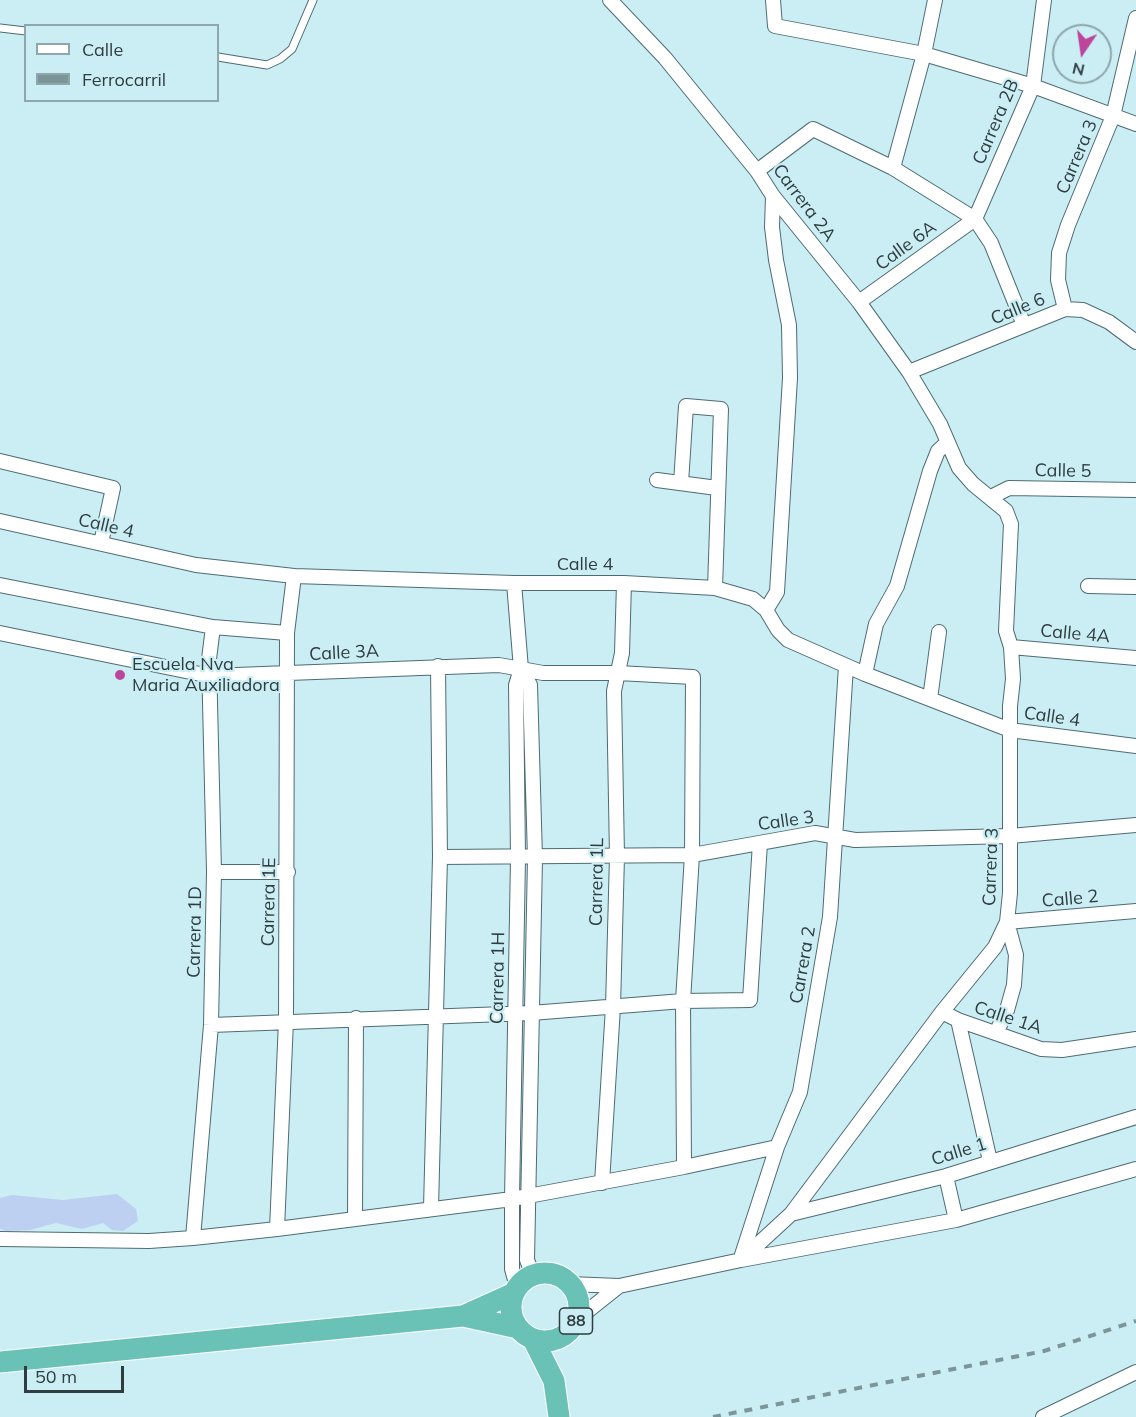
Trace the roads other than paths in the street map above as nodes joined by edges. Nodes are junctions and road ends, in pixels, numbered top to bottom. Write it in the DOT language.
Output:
graph roads {
  1 [pos="313,0"];
  2 [pos="610,0"];
  3 [pos="773,0"];
  4 [pos="935,0"];
  5 [pos="1044,0"];
  6 [pos="1136,18"];
  7 [pos="0,28"];
  8 [pos="24,31"];
  9 [pos="924,54"];
  10 [pos="219,57"];
  11 [pos="1033,86"];
  12 [pos="1113,116"];
  13 [pos="1136,124"];
  14 [pos="893,168"];
  15 [pos="757,171"];
  16 [pos="773,196"];
  17 [pos="975,219"];
  18 [pos="859,302"];
  19 [pos="1065,309"];
  20 [pos="1024,325"];
  21 [pos="1136,342"];
  22 [pos="909,372"];
  23 [pos="947,443"];
  24 [pos="1,464"];
  25 [pos="657,480"];
  26 [pos="681,483"];
  27 [pos="717,488"];
  28 [pos="1136,490"];
  29 [pos="991,497"];
  30 [pos="0,520"];
  31 [pos="101,543"];
  32 [pos="294,576"];
  33 [pos="514,583"];
  34 [pos="624,583"];
  35 [pos="0,585"];
  36 [pos="1088,586"];
  37 [pos="1136,587"];
  38 [pos="715,588"];
  39 [pos="766,610"];
  40 [pos="213,627"];
  41 [pos="939,632"];
  42 [pos="0,633"];
  43 [pos="287,633"];
  44 [pos="1011,646"];
  45 [pos="1136,658"];
  46 [pos="438,666"];
  47 [pos="846,666"];
  48 [pos="520,669"];
  49 [pos="618,673"];
  50 [pos="288,674"];
  51 [pos="866,674"];
  52 [pos="210,676"];
  53 [pos="930,699"];
  54 [pos="1010,730"];
  55 [pos="1136,746"];
  56 [pos="1136,825"];
  57 [pos="835,835"];
  58 [pos="1010,836"];
  59 [pos="760,843"];
  60 [pos="692,855"];
  61 [pos="617,856"];
  62 [pos="440,857"];
  63 [pos="518,858"];
  64 [pos="535,858"];
  65 [pos="288,872"];
  66 [pos="214,873"];
  67 [pos="1136,911"];
  68 [pos="1007,922"];
  69 [pos="683,1001"];
  70 [pos="612,1006"];
  71 [pos="942,1012"];
  72 [pos="515,1013"];
  73 [pos="531,1013"];
  74 [pos="437,1015"];
  75 [pos="356,1018"];
  76 [pos="958,1020"];
  77 [pos="286,1021"];
  78 [pos="211,1024"];
  79 [pos="996,1034"];
  80 [pos="1136,1039"];
  81 [pos="1136,1117"];
  82 [pos="777,1147"];
  83 [pos="990,1161"];
  84 [pos="684,1167"];
  85 [pos="1136,1169"];
  86 [pos="946,1176"];
  87 [pos="602,1183"];
  88 [pos="529,1196"];
  89 [pos="512,1199"];
  90 [pos="431,1209"];
  91 [pos="791,1214"];
  92 [pos="355,1218"];
  93 [pos="956,1220"];
  94 [pos="277,1228"];
  95 [pos="194,1238"];
  96 [pos="0,1239"];
  97 [pos="741,1260"];
  98 [pos="569,1284"];
  99 [pos="521,1285"];
  100 [pos="620,1286"];
  101 [pos="463,1316"];
  102 [pos="570,1327"];
  103 [pos="526,1333"];
  104 [pos="0,1362"];
  105 [pos="1136,1372"];
  106 [pos="554,1381"];
  107 [pos="559,1417"];
  108 [pos="1043,1417"];
  1 -- 10 [label="lane"];
  2 -- 15 [label="street, Carrera 2A"];
  3 -- 9 [label="street"];
  4 -- 9 [label="street"];
  5 -- 11 [label="street, Carrera 2B"];
  6 -- 12 [label="street, Carrera 3"];
  7 -- 8 [label="lane"];
  9 -- 11 [label="street"];
  9 -- 14 [label="street"];
  11 -- 12 [label="street"];
  11 -- 17 [label="street, Carrera 2B"];
  12 -- 13 [label="street"];
  12 -- 19 [label="street, Carrera 3"];
  14 -- 15 [label="street"];
  14 -- 17 [label="street"];
  15 -- 16 [label="street, Carrera 2A"];
  16 -- 18 [label="street, Carrera 2A"];
  16 -- 39 [label="street"];
  17 -- 18 [label="street, Calle 6A"];
  17 -- 20 [label="street"];
  18 -- 22 [label="street, Carrera 2A"];
  19 -- 20 [label="street, Calle 6"];
  19 -- 21 [label="street, Calle 6"];
  20 -- 22 [label="street, Calle 6"];
  22 -- 23 [label="street, Carrera 2A"];
  23 -- 29 [label="street, Carrera 3"];
  23 -- 51 [label="street"];
  24 -- 31 [label="street"];
  25 -- 26 [label="street"];
  26 -- 27 [label="street"];
  26 -- 27 [label="street"];
  27 -- 38 [label="street"];
  28 -- 29 [label="street, Calle 5"];
  29 -- 44 [label="street, Carrera 3"];
  30 -- 31 [label="street, Calle 4"];
  31 -- 32 [label="street, Calle 4"];
  32 -- 33 [label="street, Calle 4"];
  32 -- 43 [label="street, Carrera 1E"];
  33 -- 34 [label="street, Calle 4"];
  33 -- 48 [label="street, Carrera 1H"];
  34 -- 38 [label="street, Calle 4"];
  34 -- 49 [label="street, Carrera 1L"];
  35 -- 40 [label="street"];
  36 -- 37 [label="street"];
  38 -- 39 [label="street, Calle 4"];
  39 -- 47 [label="street, Calle 4"];
  40 -- 43 [label="street"];
  40 -- 52 [label="street, Carrera 1D"];
  41 -- 53 [label="street"];
  42 -- 52 [label="street, Calle 3A"];
  43 -- 50 [label="street, Carrera 1E"];
  44 -- 45 [label="street, Calle 4A"];
  44 -- 54 [label="street, Carrera 3"];
  46 -- 48 [label="street, Calle 3A"];
  46 -- 50 [label="street, Calle 3A"];
  46 -- 62 [label="street"];
  47 -- 51 [label="street, Calle 4"];
  47 -- 57 [label="street, Carrera 2"];
  48 -- 49 [label="street, Calle 3A"];
  48 -- 63 [label="street, Carrera 1H"];
  48 -- 64 [label="street, Carrera 1H"];
  49 -- 60 [label="street, Calle 3A"];
  49 -- 61 [label="street, Carrera 1L"];
  50 -- 52 [label="street, Calle 3A"];
  50 -- 65 [label="street, Carrera 1E"];
  51 -- 53 [label="street, Calle 4"];
  52 -- 66 [label="street, Carrera 1D"];
  53 -- 54 [label="street, Calle 4"];
  54 -- 55 [label="street, Calle 4"];
  54 -- 58 [label="street, Carrera 3"];
  56 -- 58 [label="street, Calle 3"];
  57 -- 58 [label="street, Calle 3"];
  57 -- 59 [label="street, Calle 3"];
  57 -- 82 [label="street, Carrera 2"];
  58 -- 68 [label="street, Carrera 3"];
  59 -- 60 [label="street, Calle 3"];
  59 -- 69 [label="street"];
  60 -- 61 [label="street, Calle 3"];
  60 -- 69 [label="street"];
  61 -- 64 [label="street, Calle 3"];
  61 -- 70 [label="street, Carrera 1L"];
  62 -- 63 [label="street, Calle 3"];
  62 -- 74 [label="street"];
  63 -- 64 [label="street, Calle 3"];
  63 -- 72 [label="street, Carrera 1H"];
  64 -- 73 [label="street, Carrera 1H"];
  65 -- 66 [label="street"];
  65 -- 77 [label="street, Carrera 1E"];
  66 -- 78 [label="street, Carrera 1D"];
  67 -- 68 [label="street, Calle 2"];
  68 -- 71 [label="street, Carrera 3"];
  68 -- 79 [label="street"];
  69 -- 70 [label="street"];
  69 -- 84 [label="street"];
  70 -- 73 [label="street"];
  70 -- 87 [label="street, Carrera 1L"];
  71 -- 76 [label="street, Calle 1A"];
  71 -- 91 [label="street, Carrera 3"];
  72 -- 73 [label="street"];
  72 -- 74 [label="street"];
  72 -- 89 [label="street, Carrera 1H"];
  73 -- 88 [label="street, Carrera 1H"];
  74 -- 75 [label="street"];
  74 -- 90 [label="street"];
  75 -- 77 [label="street"];
  75 -- 92 [label="street"];
  76 -- 79 [label="street, Calle 1A"];
  76 -- 83 [label="street"];
  77 -- 78 [label="street"];
  77 -- 94 [label="street, Carrera 1E"];
  78 -- 95 [label="street, Carrera 1D"];
  79 -- 80 [label="street, Calle 1A"];
  81 -- 83 [label="street, Calle 1"];
  82 -- 84 [label="street"];
  82 -- 97 [label="street, Carrera 2"];
  83 -- 86 [label="street, Calle 1"];
  84 -- 87 [label="street"];
  85 -- 93 [label="street"];
  86 -- 91 [label="street, Calle 1"];
  86 -- 93 [label="street"];
  87 -- 88 [label="street"];
  88 -- 89 [label="street"];
  88 -- 99 [label="street, Carrera 1H"];
  89 -- 90 [label="street"];
  89 -- 99 [label="street, Carrera 1H"];
  90 -- 92 [label="street"];
  91 -- 97 [label="street, Carrera 3"];
  92 -- 94 [label="street"];
  93 -- 97 [label="street"];
  94 -- 95 [label="street"];
  95 -- 96 [label="street"];
  97 -- 100 [label="street"];
  98 -- 99 [label="highway, 88"];
  98 -- 100 [label="street"];
  98 -- 102 [label="highway, 88"];
  99 -- 101 [label="highway, 88"];
  99 -- 103 [label="highway, 88"];
  100 -- 102 [label="street"];
  101 -- 103 [label="highway, 88"];
  101 -- 104 [label="highway, 88"];
  102 -- 103 [label="highway, 88"];
  102 -- 106 [label="highway, 88"];
  103 -- 106 [label="highway, 88"];
  105 -- 108 [label="street"];
  106 -- 107 [label="highway, 88"];
}
